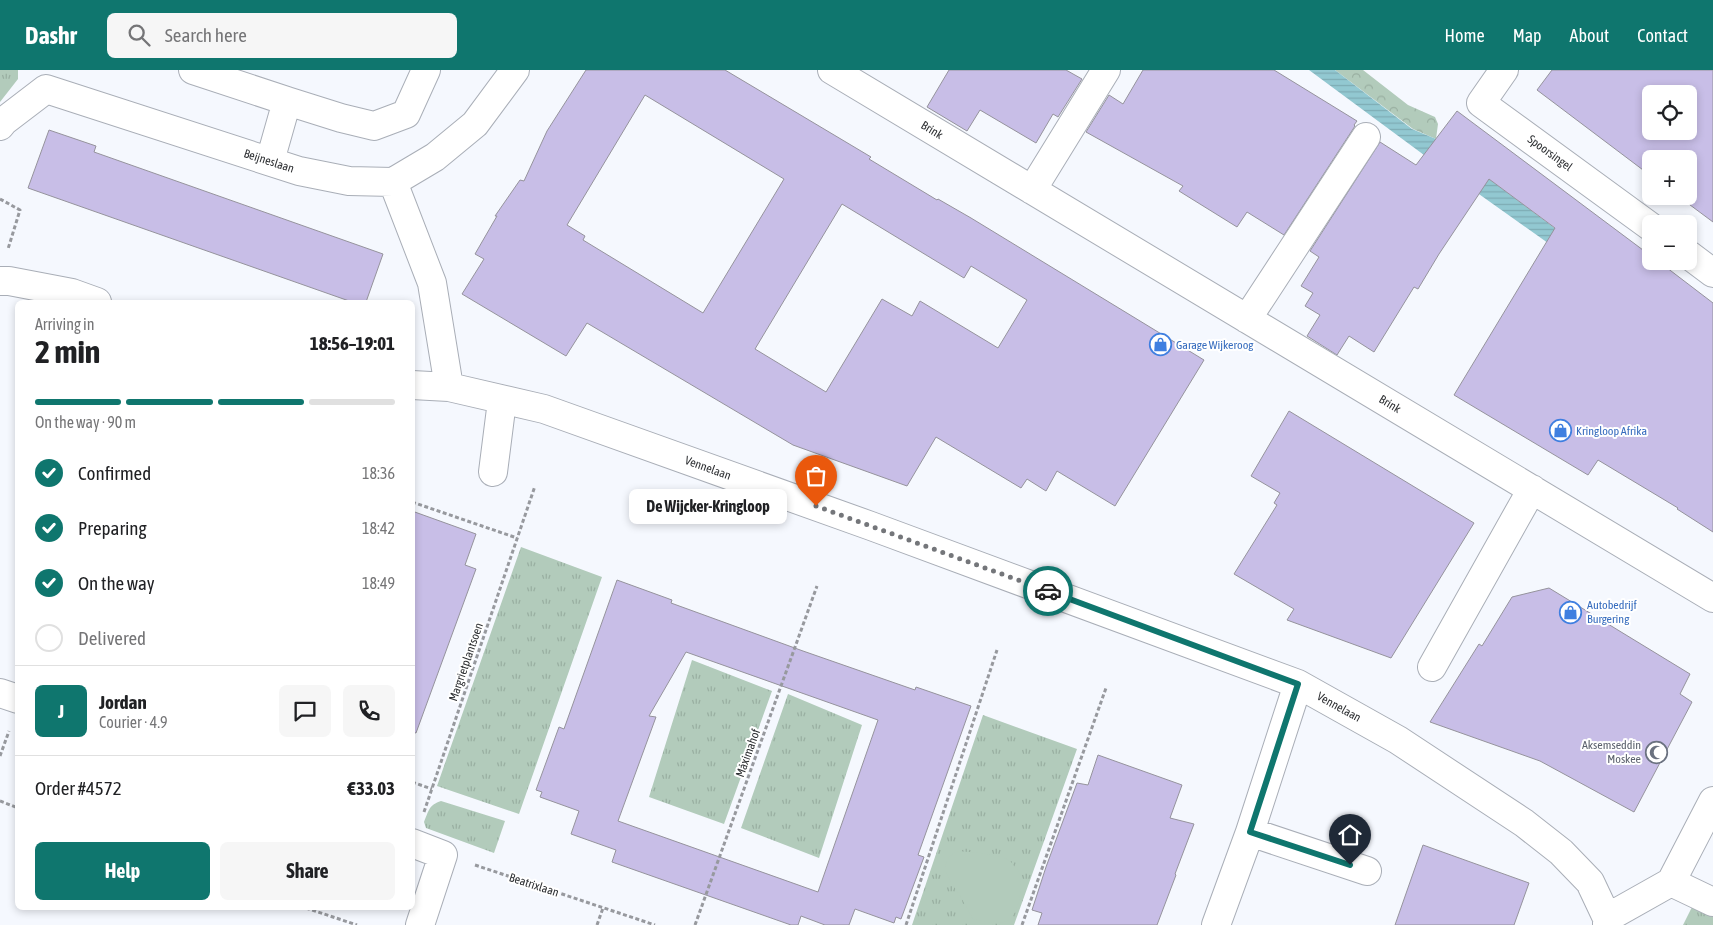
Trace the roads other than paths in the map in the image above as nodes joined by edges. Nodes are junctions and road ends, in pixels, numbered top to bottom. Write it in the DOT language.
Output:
graph roads {
  1 [pos="193,70"];
  2 [pos="426,70"];
  3 [pos="515,70"];
  4 [pos="832,70"];
  5 [pos="1106,70"];
  6 [pos="1504,70"];
  7 [pos="287,101"];
  8 [pos="0,126"];
  9 [pos="1366,137"];
  10 [pos="270,161"];
  11 [pos="393,182"];
  12 [pos="1032,190"];
  13 [pos="1642,220"];
  14 [pos="1697,261"];
  15 [pos="3,268"];
  16 [pos="1713,273"];
  17 [pos="91,300"];
  18 [pos="1247,318"];
  19 [pos="415,386"];
  20 [pos="449,387"];
  21 [pos="502,400"];
  22 [pos="493,472"];
  23 [pos="1532,489"];
  24 [pos="1713,598"];
  25 [pos="1432,666"];
  26 [pos="1298,684"];
  27 [pos="0,693"];
  28 [pos="15,698"];
  29 [pos="1713,802"];
  30 [pos="1250,832"];
  31 [pos="415,844"];
  32 [pos="1366,871"];
  33 [pos="1671,882"];
  34 [pos="1713,902"];
  35 [pos="1607,922"];
  36 [pos="420,925"];
  37 [pos="1216,925"];
  1 -- 7 [label="street"];
  2 -- 7 [label="street"];
  3 -- 11 [label="street"];
  4 -- 12 [label="street, Brink"];
  5 -- 12 [label="street"];
  6 -- 13 [label="street, Spoorsingel"];
  7 -- 10 [label="street"];
  8 -- 10 [label="street, Beijneslaan"];
  9 -- 18 [label="street"];
  10 -- 11 [label="street, Beijneslaan"];
  11 -- 20 [label="street"];
  12 -- 18 [label="street, Brink"];
  14 -- 16 [label="street"];
  15 -- 17 [label="street"];
  18 -- 23 [label="street, Brink"];
  19 -- 20 [label="street, Vennelaan"];
  20 -- 21 [label="street, Vennelaan"];
  21 -- 22 [label="street"];
  21 -- 26 [label="street, Vennelaan"];
  23 -- 24 [label="street, Brink"];
  23 -- 25 [label="street"];
  26 -- 30 [label="street"];
  26 -- 35 [label="street, Vennelaan"];
  27 -- 28 [label="street"];
  29 -- 33 [label="street"];
  30 -- 32 [label="street"];
  30 -- 37 [label="street"];
  31 -- 36 [label="street"];
  33 -- 34 [label="street"];
  33 -- 35 [label="street"];
}
